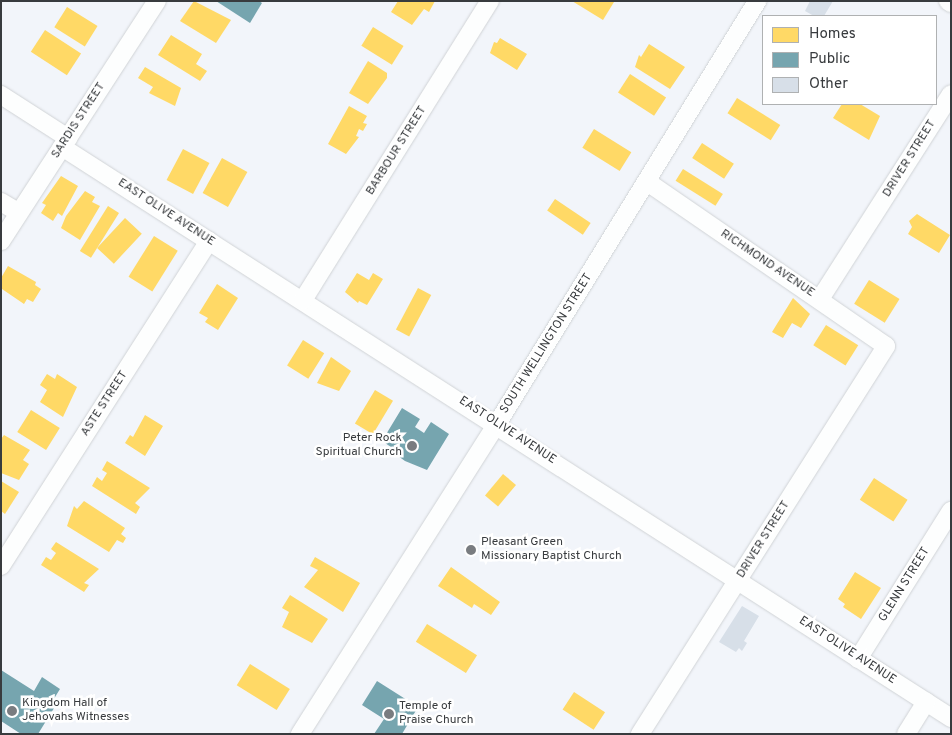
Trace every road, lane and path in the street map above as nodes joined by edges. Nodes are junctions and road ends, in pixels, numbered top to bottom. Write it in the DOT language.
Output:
graph roads {
  1 [pos="158,1"];
  2 [pos="490,1"];
  3 [pos="757,1"];
  4 [pos="951,94"];
  5 [pos="1,95"];
  6 [pos="65,142"];
  7 [pos="647,182"];
  8 [pos="1,202"];
  9 [pos="19,213"];
  10 [pos="1,241"];
  11 [pos="209,241"];
  12 [pos="303,300"];
  13 [pos="820,300"];
  14 [pos="886,346"];
  15 [pos="497,424"];
  16 [pos="951,511"];
  17 [pos="1,566"];
  18 [pos="738,581"];
  19 [pos="858,659"];
  20 [pos="926,702"];
  21 [pos="951,718"];
  22 [pos="300,734"];
  23 [pos="640,734"];
  24 [pos="906,734"];
  1 -- 6 [label="street, SARDIS STREET"];
  2 -- 12 [label="street, BARBOUR STREET"];
  3 -- 7 [label="street, SOUTH WELLINGTON STREET"];
  4 -- 13 [label="street, DRIVER STREET"];
  5 -- 6 [label="street, EAST OLIVE AVENUE"];
  6 -- 9 [label="street, SARDIS STREET"];
  6 -- 11 [label="street, EAST OLIVE AVENUE"];
  7 -- 13 [label="street, RICHMOND AVENUE"];
  7 -- 15 [label="street, SOUTH WELLINGTON STREET"];
  8 -- 9 [label="street"];
  9 -- 10 [label="street, SARDIS STREET"];
  11 -- 12 [label="street, EAST OLIVE AVENUE"];
  11 -- 17 [label="street, ASTE STREET"];
  12 -- 15 [label="street, EAST OLIVE AVENUE"];
  13 -- 14 [label="street, RICHMOND AVENUE"];
  14 -- 18 [label="street, DRIVER STREET"];
  15 -- 18 [label="street, EAST OLIVE AVENUE"];
  15 -- 22 [label="street, SOUTH WELLINGTON STREET"];
  16 -- 19 [label="street, GLENN STREET"];
  18 -- 19 [label="street, EAST OLIVE AVENUE"];
  18 -- 23 [label="street, DRIVER STREET"];
  19 -- 20 [label="street, EAST OLIVE AVENUE"];
  20 -- 21 [label="street, EAST OLIVE AVENUE"];
  20 -- 24 [label="street"];
}
